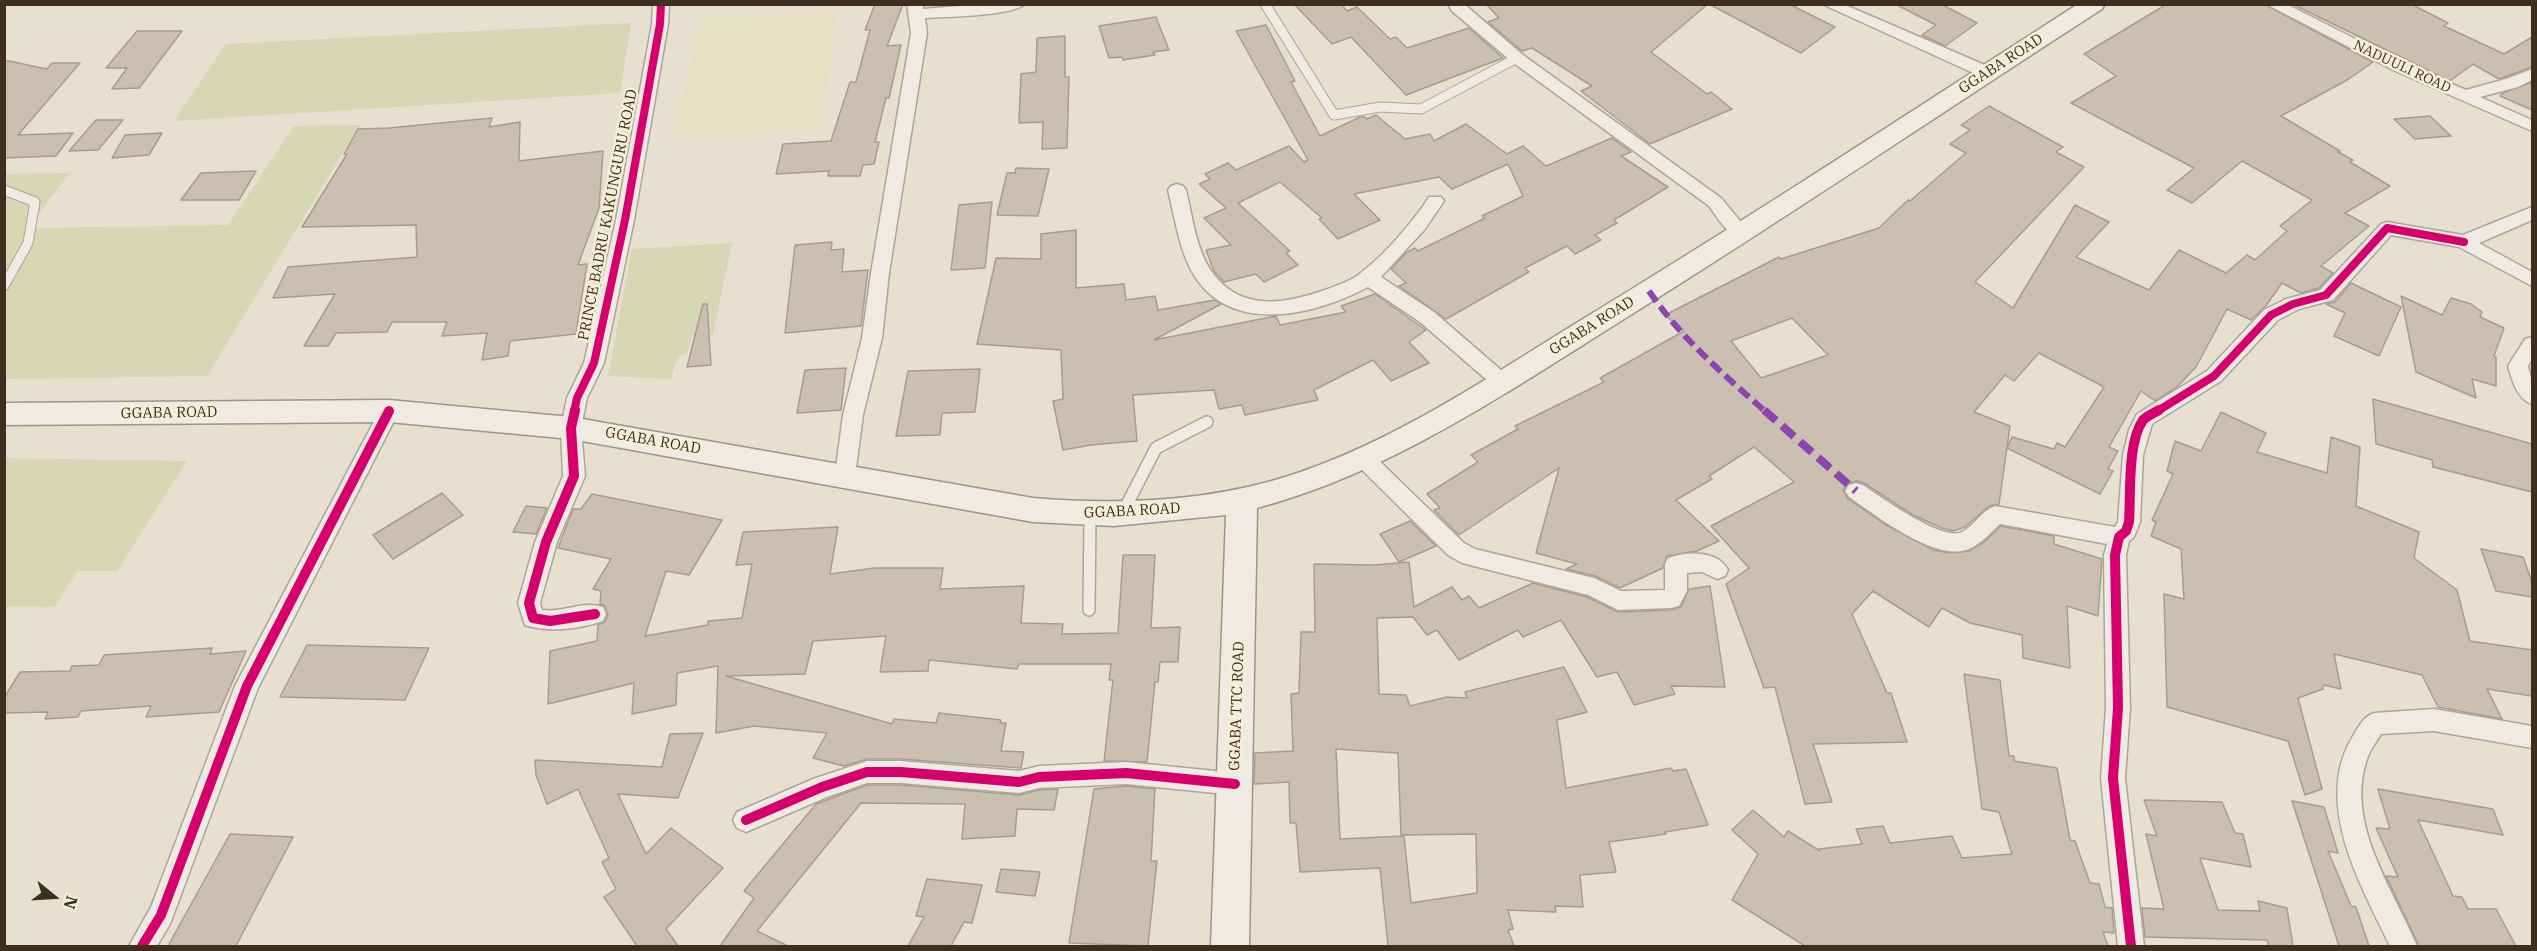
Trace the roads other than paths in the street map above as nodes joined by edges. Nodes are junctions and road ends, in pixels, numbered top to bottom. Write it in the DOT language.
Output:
graph roads {
  1 [pos="661,4"];
  2 [pos="1018,4"];
  3 [pos="1265,4"];
  4 [pos="1456,4"];
  5 [pos="1829,4"];
  6 [pos="2094,4"];
  7 [pos="2273,4"];
  8 [pos="916,9"];
  9 [pos="1517,58"];
  10 [pos="1988,73"];
  11 [pos="2532,74"];
  12 [pos="2464,96"];
  13 [pos="2532,126"];
  14 [pos="4,190"];
  15 [pos="1178,190"];
  16 [pos="1435,201"];
  17 [pos="2532,213"];
  18 [pos="1740,232"];
  19 [pos="2464,242"];
  20 [pos="1368,278"];
  21 [pos="2532,280"];
  22 [pos="4,286"];
  23 [pos="2532,344"];
  24 [pos="1502,382"];
  25 [pos="2532,396"];
  26 [pos="389,411"];
  27 [pos="4,414"];
  28 [pos="1208,422"];
  29 [pos="571,428"];
  30 [pos="1363,458"];
  31 [pos="845,476"];
  32 [pos="1856,491"];
  33 [pos="1242,501"];
  34 [pos="1090,515"];
  35 [pos="1121,515"];
  36 [pos="2119,537"];
  37 [pos="1717,570"];
  38 [pos="1089,610"];
  39 [pos="595,614"];
  40 [pos="2532,737"];
  41 [pos="1235,784"];
  42 [pos="746,820"];
  43 [pos="142,946"];
  44 [pos="1230,946"];
  45 [pos="2131,946"];
  46 [pos="2404,946"];
  1 -- 29 [label="street, PRINCE BADRU KAKUNGURU ROAD"];
  2 -- 8 [label="street"];
  3 -- 9 [label="lane"];
  4 -- 9 [label="street"];
  5 -- 10 [label="street"];
  6 -- 10 [label="main road, GGABA ROAD"];
  7 -- 12 [label="street, NADUULI ROAD"];
  8 -- 31 [label="street"];
  9 -- 18 [label="street"];
  10 -- 18 [label="main road, GGABA ROAD"];
  11 -- 12 [label="street"];
  12 -- 13 [label="street, NADUULI ROAD"];
  14 -- 22 [label="lane"];
  15 -- 20 [label="street"];
  16 -- 20 [label="street"];
  17 -- 19 [label="street"];
  18 -- 24 [label="main road, GGABA ROAD"];
  19 -- 21 [label="street"];
  19 -- 36 [label="street"];
  20 -- 24 [label="street"];
  23 -- 25 [label="street"];
  24 -- 30 [label="main road, GGABA ROAD"];
  26 -- 27 [label="main road, GGABA ROAD"];
  26 -- 29 [label="main road, GGABA ROAD"];
  26 -- 43 [label="street"];
  28 -- 35 [label="lane"];
  29 -- 31 [label="main road, GGABA ROAD"];
  29 -- 39 [label="street, PRINCE BADRU KAKUNGURU ROAD"];
  30 -- 33 [label="main road, GGABA ROAD"];
  30 -- 37 [label="street"];
  31 -- 34 [label="main road, GGABA ROAD"];
  32 -- 36 [label="street"];
  33 -- 35 [label="main road, GGABA ROAD"];
  33 -- 41 [label="main road, GGABA TTC ROAD"];
  34 -- 35 [label="main road, GGABA ROAD"];
  34 -- 38 [label="lane"];
  36 -- 45 [label="street"];
  40 -- 46 [label="street"];
  41 -- 42 [label="street"];
  41 -- 44 [label="main road, GGABA TTC ROAD"];
}
